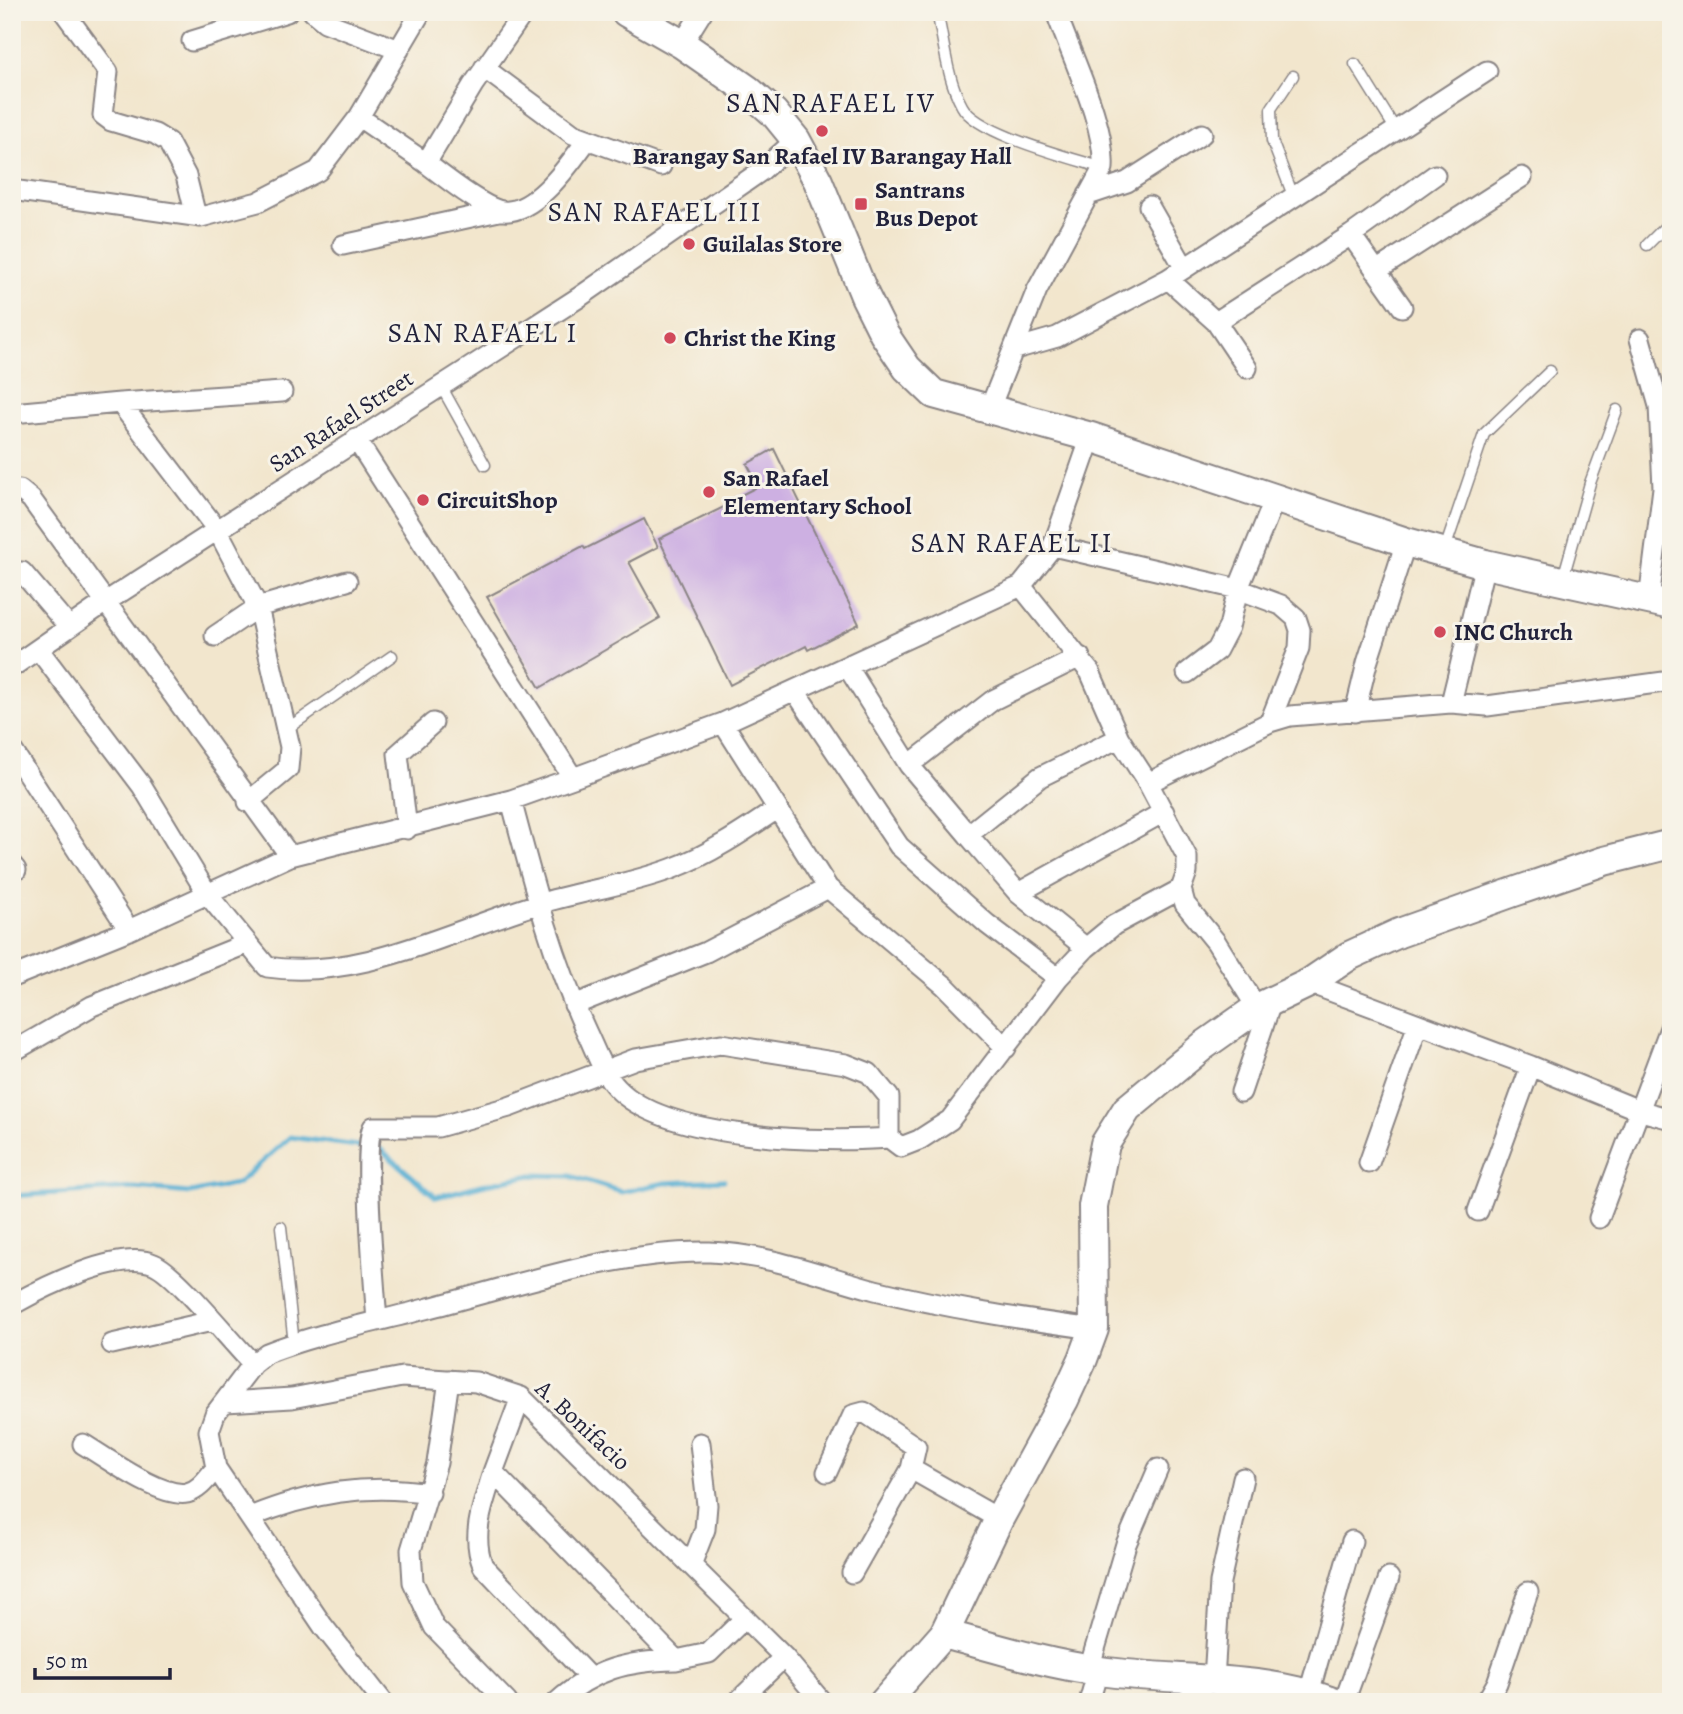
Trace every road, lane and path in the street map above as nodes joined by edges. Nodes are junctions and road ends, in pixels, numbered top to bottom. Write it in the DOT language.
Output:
graph roads {
  1 [pos="64,12"];
  2 [pos="288,12"];
  3 [pos="313,12"];
  4 [pos="421,12"];
  5 [pos="524,12"];
  6 [pos="626,12"];
  7 [pos="702,12"];
  8 [pos="937,12"];
  9 [pos="1056,12"];
  10 [pos="192,41"];
  11 [pos="682,44"];
  12 [pos="399,50"];
  13 [pos="1355,64"];
  14 [pos="484,68"];
  15 [pos="1487,71"];
  16 [pos="1293,76"];
  17 [pos="359,117"];
  18 [pos="1396,130"];
  19 [pos="1202,134"];
  20 [pos="587,140"];
  21 [pos="796,140"];
  22 [pos="426,163"];
  23 [pos="662,166"];
  24 [pos="1103,169"];
  25 [pos="1435,175"];
  26 [pos="1522,177"];
  27 [pos="12,190"];
  28 [pos="1088,195"];
  29 [pos="1294,198"];
  30 [pos="1149,206"];
  31 [pos="499,211"];
  32 [pos="196,216"];
  33 [pos="1671,220"];
  34 [pos="1351,235"];
  35 [pos="343,245"];
  36 [pos="1647,245"];
  37 [pos="1377,271"];
  38 [pos="1176,273"];
  39 [pos="1402,307"];
  40 [pos="1216,322"];
  41 [pos="1640,339"];
  42 [pos="1015,349"];
  43 [pos="1247,368"];
  44 [pos="1550,371"];
  45 [pos="441,385"];
  46 [pos="282,392"];
  47 [pos="120,403"];
  48 [pos="989,410"];
  49 [pos="1617,410"];
  50 [pos="12,412"];
  51 [pos="1091,437"];
  52 [pos="356,439"];
  53 [pos="485,465"];
  54 [pos="12,491"];
  55 [pos="1276,496"];
  56 [pos="218,531"];
  57 [pos="1406,542"];
  58 [pos="1052,546"];
  59 [pos="1444,552"];
  60 [pos="1485,564"];
  61 [pos="12,573"];
  62 [pos="347,581"];
  63 [pos="1562,581"];
  64 [pos="1021,586"];
  65 [pos="1238,589"];
  66 [pos="107,601"];
  67 [pos="1660,602"];
  68 [pos="258,607"];
  69 [pos="69,627"];
  70 [pos="215,636"];
  71 [pos="39,650"];
  72 [pos="392,656"];
  73 [pos="1080,657"];
  74 [pos="847,666"];
  75 [pos="12,667"];
  76 [pos="1187,673"];
  77 [pos="1671,681"];
  78 [pos="794,691"];
  79 [pos="1451,703"];
  80 [pos="1355,712"];
  81 [pos="1270,722"];
  82 [pos="433,723"];
  83 [pos="723,723"];
  84 [pos="288,728"];
  85 [pos="1119,738"];
  86 [pos="12,750"];
  87 [pos="909,765"];
  88 [pos="573,778"];
  89 [pos="1148,783"];
  90 [pos="511,800"];
  91 [pos="248,802"];
  92 [pos="777,810"];
  93 [pos="1164,812"];
  94 [pos="407,829"];
  95 [pos="968,835"];
  96 [pos="1671,844"];
  97 [pos="290,856"];
  98 [pos="828,888"];
  99 [pos="1181,889"];
  100 [pos="1018,893"];
  101 [pos="208,895"];
  102 [pos="539,904"];
  103 [pos="129,930"];
  104 [pos="246,944"];
  105 [pos="1086,948"];
  106 [pos="12,976"];
  107 [pos="1058,978"];
  108 [pos="1309,982"];
  109 [pos="574,1005"];
  110 [pos="1264,1005"];
  111 [pos="1418,1024"];
  112 [pos="1670,1028"];
  113 [pos="1006,1048"];
  114 [pos="12,1052"];
  115 [pos="1531,1066"];
  116 [pos="604,1071"];
  117 [pos="1241,1092"];
  118 [pos="1641,1111"];
  119 [pos="1671,1119"];
  120 [pos="889,1138"];
  121 [pos="1369,1163"];
  122 [pos="1478,1212"];
  123 [pos="1599,1218"];
  124 [pos="281,1227"];
  125 [pos="12,1305"];
  126 [pos="212,1321"];
  127 [pos="377,1321"];
  128 [pos="1094,1329"];
  129 [pos="112,1344"];
  130 [pos="294,1344"];
  131 [pos="253,1364"];
  132 [pos="449,1380"];
  133 [pos="521,1397"];
  134 [pos="226,1402"];
  135 [pos="701,1443"];
  136 [pos="83,1444"];
  137 [pos="216,1468"];
  138 [pos="911,1469"];
  139 [pos="1158,1469"];
  140 [pos="493,1472"];
  141 [pos="827,1472"];
  142 [pos="1243,1478"];
  143 [pos="430,1493"];
  144 [pos="250,1517"];
  145 [pos="999,1519"];
  146 [pos="1352,1541"];
  147 [pos="691,1565"];
  148 [pos="852,1573"];
  149 [pos="1389,1578"];
  150 [pos="1528,1592"];
  151 [pos="745,1618"];
  152 [pos="944,1634"];
  153 [pos="784,1657"];
  154 [pos="676,1660"];
  155 [pos="1093,1670"];
  156 [pos="589,1677"];
  157 [pos="1222,1687"];
  158 [pos="1321,1697"];
  159 [pos="383,1702"];
  160 [pos="507,1702"];
  161 [pos="557,1702"];
  162 [pos="737,1702"];
  163 [pos="822,1702"];
  164 [pos="884,1702"];
  165 [pos="1089,1702"];
  166 [pos="1344,1702"];
  167 [pos="1486,1702"];
  1 -- 32 [label="street"];
  2 -- 10 [label="street"];
  3 -- 12 [label="street"];
  4 -- 12 [label="street"];
  5 -- 14 [label="street"];
  6 -- 11 [label="street"];
  7 -- 11 [label="street"];
  8 -- 24 [label="lane"];
  9 -- 24 [label="street"];
  11 -- 21 [label="street"];
  12 -- 17 [label="street"];
  13 -- 18 [label="lane"];
  14 -- 20 [label="street"];
  14 -- 22 [label="street"];
  15 -- 18 [label="street"];
  16 -- 29 [label="lane"];
  17 -- 22 [label="street"];
  17 -- 32 [label="street"];
  18 -- 29 [label="street"];
  19 -- 28 [label="street"];
  20 -- 23 [label="street"];
  20 -- 31 [label="street"];
  21 -- 45 [label="street, San Rafael Street"];
  21 -- 48 [label="street"];
  22 -- 31 [label="street"];
  24 -- 28 [label="street"];
  25 -- 34 [label="street"];
  26 -- 37 [label="street"];
  27 -- 32 [label="street"];
  28 -- 42 [label="street"];
  29 -- 38 [label="street"];
  30 -- 38 [label="street"];
  31 -- 35 [label="street"];
  33 -- 36 [label="lane"];
  34 -- 37 [label="street"];
  34 -- 40 [label="street"];
  37 -- 39 [label="street"];
  38 -- 40 [label="street"];
  38 -- 42 [label="street"];
  40 -- 43 [label="street"];
  41 -- 67 [label="street"];
  42 -- 48 [label="street"];
  44 -- 59 [label="lane"];
  45 -- 52 [label="street, San Rafael Street"];
  45 -- 53 [label="lane"];
  46 -- 47 [label="street"];
  47 -- 50 [label="street"];
  47 -- 56 [label="street"];
  48 -- 51 [label="street"];
  49 -- 63 [label="lane"];
  51 -- 55 [label="street"];
  51 -- 58 [label="street"];
  52 -- 56 [label="street, San Rafael Street"];
  52 -- 88 [label="street"];
  54 -- 66 [label="street"];
  55 -- 57 [label="street"];
  55 -- 65 [label="street"];
  56 -- 66 [label="street, San Rafael Street"];
  56 -- 68 [label="street"];
  57 -- 59 [label="street"];
  57 -- 80 [label="street"];
  58 -- 64 [label="street"];
  58 -- 65 [label="street"];
  59 -- 60 [label="street"];
  60 -- 63 [label="street"];
  60 -- 79 [label="street"];
  61 -- 69 [label="street"];
  62 -- 68 [label="street"];
  63 -- 67 [label="street"];
  64 -- 73 [label="street"];
  64 -- 74 [label="street"];
  65 -- 76 [label="street"];
  65 -- 81 [label="street"];
  66 -- 69 [label="street, San Rafael Street"];
  66 -- 91 [label="street"];
  68 -- 70 [label="street"];
  68 -- 84 [label="street"];
  69 -- 71 [label="street, San Rafael Street"];
  71 -- 75 [label="street, San Rafael Street"];
  71 -- 101 [label="street"];
  72 -- 84 [label="lane"];
  73 -- 85 [label="street"];
  73 -- 87 [label="street"];
  74 -- 78 [label="street"];
  74 -- 87 [label="street"];
  77 -- 79 [label="street"];
  78 -- 83 [label="street"];
  78 -- 107 [label="street"];
  79 -- 80 [label="street"];
  80 -- 81 [label="street"];
  81 -- 89 [label="street"];
  82 -- 94 [label="street"];
  83 -- 88 [label="street"];
  83 -- 92 [label="street"];
  84 -- 91 [label="street"];
  85 -- 89 [label="street"];
  85 -- 95 [label="street"];
  86 -- 103 [label="street"];
  87 -- 95 [label="street"];
  88 -- 90 [label="street"];
  89 -- 93 [label="street"];
  90 -- 94 [label="street"];
  90 -- 102 [label="street"];
  91 -- 97 [label="street"];
  92 -- 98 [label="street"];
  92 -- 102 [label="street"];
  93 -- 99 [label="street"];
  93 -- 100 [label="street"];
  94 -- 97 [label="street"];
  95 -- 100 [label="street"];
  96 -- 108 [label="street"];
  97 -- 101 [label="street"];
  98 -- 109 [label="street"];
  98 -- 113 [label="street"];
  99 -- 105 [label="street"];
  99 -- 110 [label="street"];
  100 -- 105 [label="street"];
  101 -- 103 [label="street"];
  101 -- 104 [label="street"];
  102 -- 104 [label="street"];
  102 -- 109 [label="street"];
  103 -- 106 [label="street"];
  104 -- 114 [label="street"];
  105 -- 107 [label="street"];
  107 -- 113 [label="street"];
  108 -- 110 [label="street"];
  108 -- 111 [label="street"];
  109 -- 116 [label="street"];
  110 -- 117 [label="street"];
  110 -- 128 [label="street"];
  111 -- 115 [label="street"];
  111 -- 121 [label="street"];
  112 -- 118 [label="street"];
  113 -- 120 [label="street"];
  115 -- 118 [label="street"];
  115 -- 122 [label="street"];
  116 -- 120 [label="street"];
  116 -- 120 [label="street"];
  116 -- 127 [label="street"];
  118 -- 119 [label="street"];
  118 -- 123 [label="street"];
  124 -- 130 [label="lane"];
  125 -- 126 [label="street"];
  126 -- 129 [label="street"];
  126 -- 131 [label="street"];
  127 -- 128 [label="street"];
  127 -- 130 [label="street"];
  128 -- 145 [label="street"];
  130 -- 131 [label="street"];
  131 -- 134 [label="street"];
  132 -- 133 [label="street, A. Bonifacio"];
  132 -- 134 [label="street, A. Bonifacio"];
  132 -- 143 [label="street"];
  133 -- 140 [label="street"];
  133 -- 147 [label="street, A. Bonifacio"];
  134 -- 137 [label="street"];
  135 -- 147 [label="street"];
  136 -- 137 [label="street"];
  137 -- 144 [label="street"];
  138 -- 141 [label="street"];
  138 -- 145 [label="street"];
  138 -- 148 [label="street"];
  139 -- 155 [label="street"];
  140 -- 154 [label="street"];
  140 -- 156 [label="street"];
  142 -- 157 [label="street"];
  143 -- 144 [label="street"];
  143 -- 160 [label="street"];
  144 -- 159 [label="street"];
  145 -- 152 [label="street"];
  146 -- 158 [label="street"];
  147 -- 151 [label="street, A. Bonifacio"];
  149 -- 166 [label="street"];
  150 -- 167 [label="street"];
  151 -- 153 [label="street, A. Bonifacio"];
  151 -- 154 [label="street"];
  152 -- 155 [label="street"];
  152 -- 164 [label="street"];
  153 -- 162 [label="street"];
  153 -- 163 [label="street, A. Bonifacio"];
  154 -- 156 [label="street"];
  155 -- 157 [label="street"];
  155 -- 165 [label="street"];
  156 -- 161 [label="street"];
  157 -- 158 [label="street"];
}
